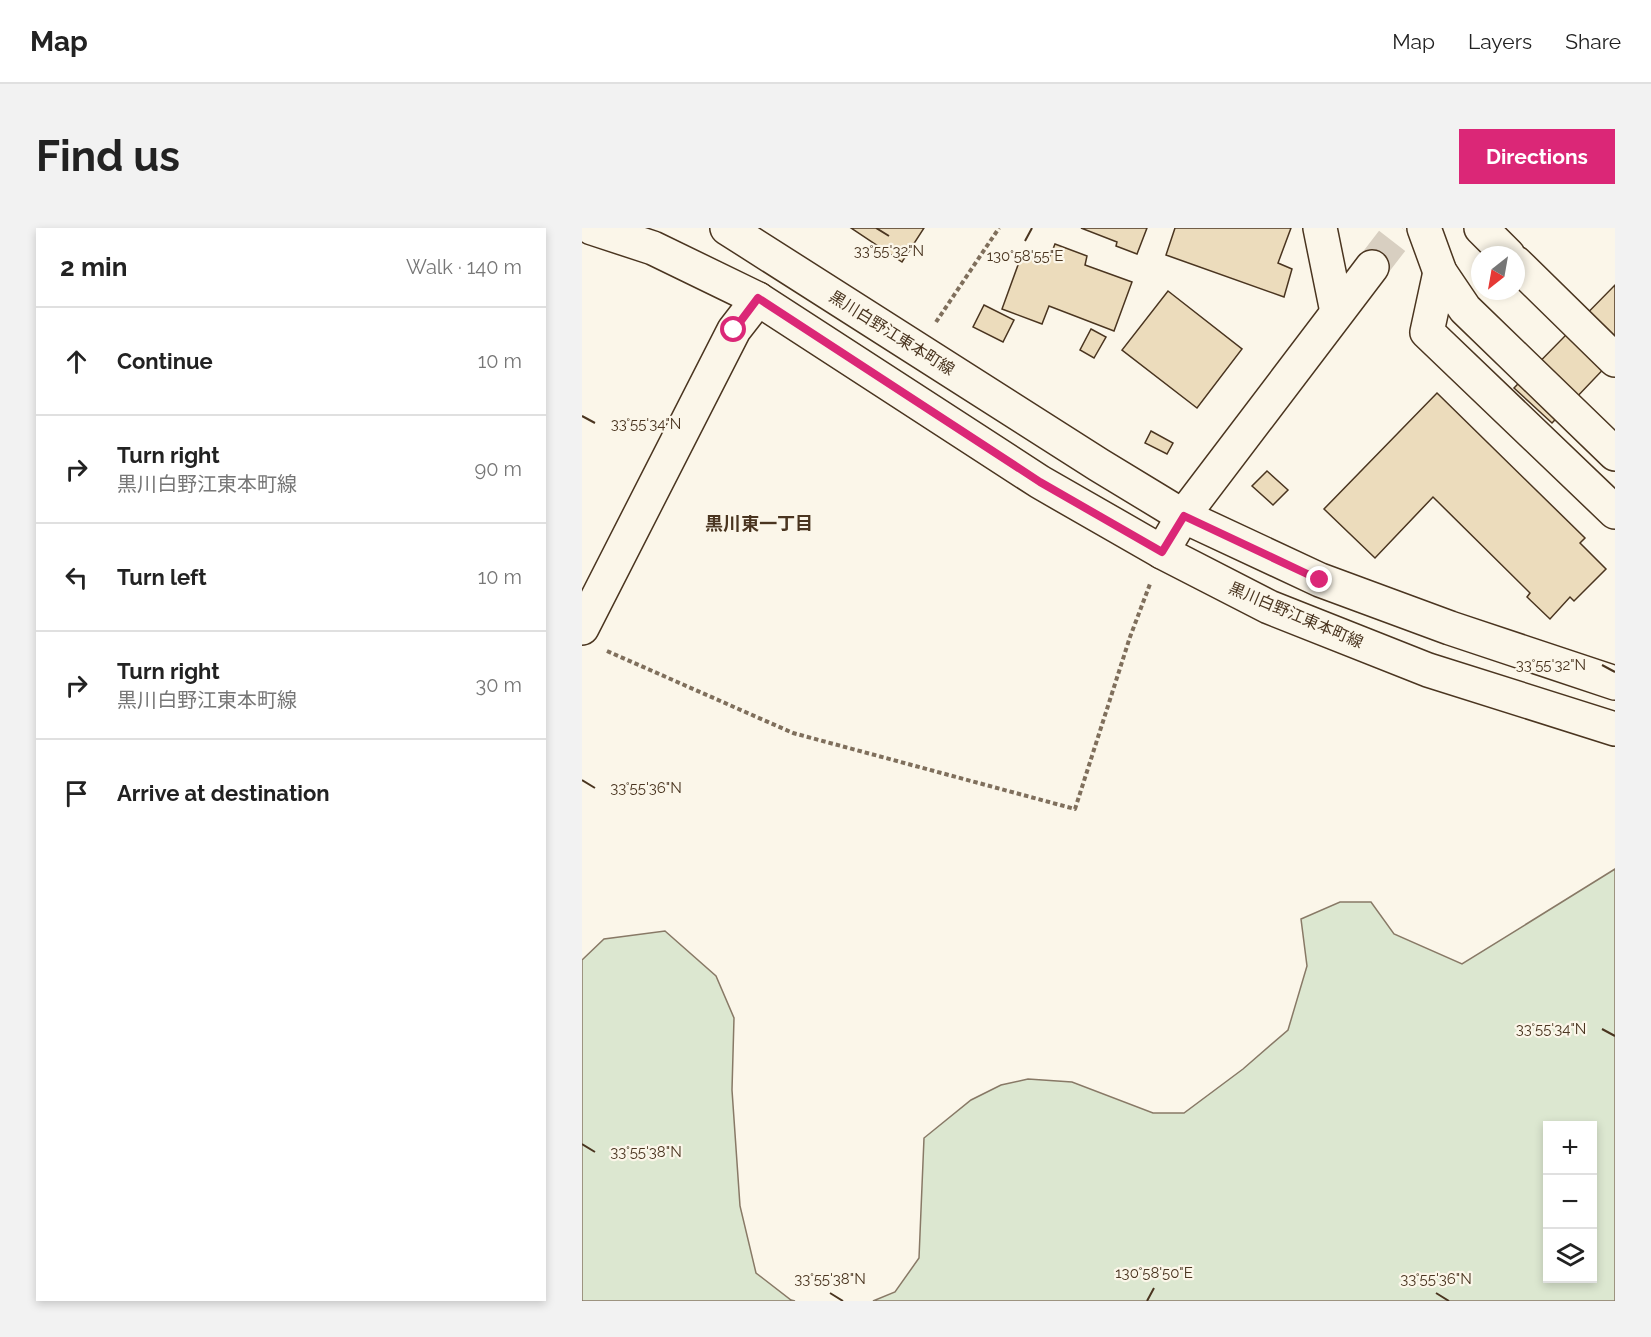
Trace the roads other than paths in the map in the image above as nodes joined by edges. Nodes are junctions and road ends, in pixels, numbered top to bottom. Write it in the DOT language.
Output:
graph roads {
  1 [pos="591,228"];
  2 [pos="727,228"];
  3 [pos="1320,228"];
  4 [pos="1424,228"];
  5 [pos="1481,228"];
  6 [pos="1499,246"];
  7 [pos="1372,267"];
  8 [pos="1440,272"];
  9 [pos="1525,272"];
  10 [pos="758,298"];
  11 [pos="1337,312"];
  12 [pos="1615,360"];
  13 [pos="1615,454"];
  14 [pos="1615,512"];
  15 [pos="1184,516"];
  16 [pos="1162,552"];
  17 [pos="593,639"];
  18 [pos="1615,683"];
  19 [pos="1615,729"];
  1 -- 10 [label="main road, 黒川白野江東本町線"];
  2 -- 15 [label="main road, 黒川白野江東本町線"];
  3 -- 11 [label="main road"];
  4 -- 8 [label="main road"];
  5 -- 6 [label="main road"];
  7 -- 11 [label="main road"];
  8 -- 13 [label="main road"];
  8 -- 14 [label="main road"];
  9 -- 12 [label="main road"];
  10 -- 16 [label="main road, 黒川白野江東本町線"];
  10 -- 17 [label="main road"];
  11 -- 15 [label="main road"];
  15 -- 16 [label="main road"];
  15 -- 18 [label="main road, 黒川白野江東本町線"];
  16 -- 19 [label="main road, 黒川白野江東本町線"];
}
